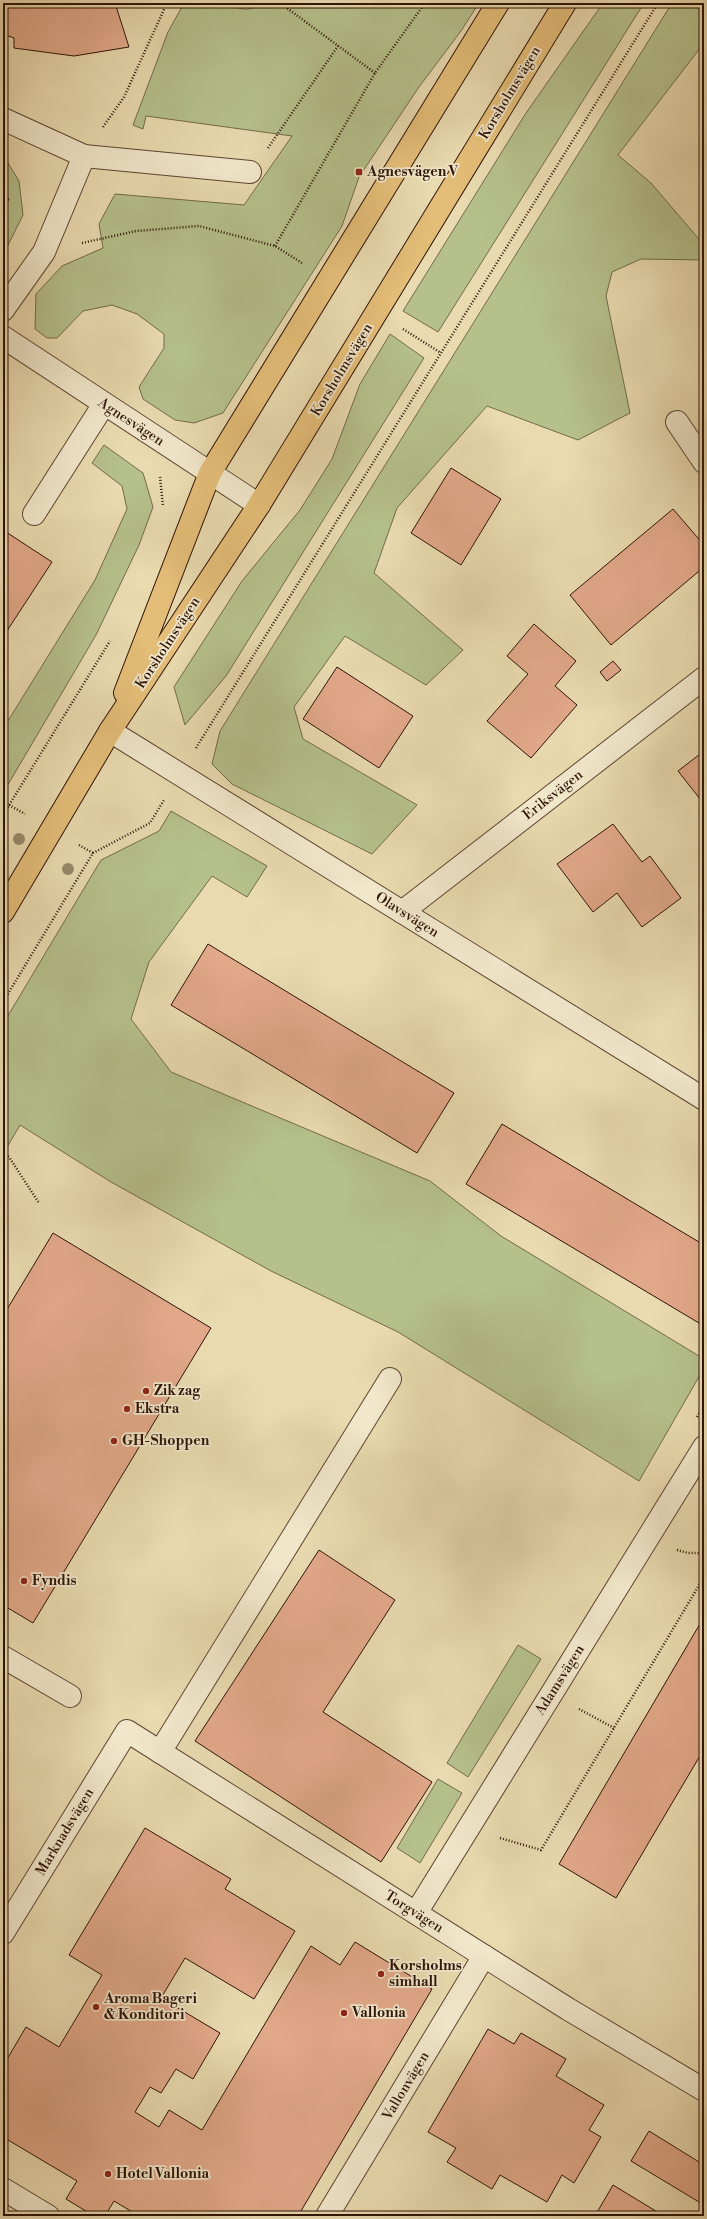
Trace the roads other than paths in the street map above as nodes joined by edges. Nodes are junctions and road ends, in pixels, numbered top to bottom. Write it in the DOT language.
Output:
graph roads {
  1 [pos="498,3"];
  2 [pos="565,3"];
  3 [pos="3,119"];
  4 [pos="84,156"];
  5 [pos="250,172"];
  6 [pos="3,310"];
  7 [pos="3,337"];
  8 [pos="104,404"];
  9 [pos="677,422"];
  10 [pos="704,462"];
  11 [pos="210,473"];
  12 [pos="259,505"];
  13 [pos="34,514"];
  14 [pos="704,678"];
  15 [pos="110,731"];
  16 [pos="3,912"];
  17 [pos="402,912"];
  18 [pos="704,1099"];
  19 [pos="390,1379"];
  20 [pos="704,1447"];
  21 [pos="3,1657"];
  22 [pos="70,1696"];
  23 [pos="127,1731"];
  24 [pos="160,1752"];
  25 [pos="416,1913"];
  26 [pos="3,1933"];
  27 [pos="484,1956"];
  28 [pos="704,2090"];
  29 [pos="3,2189"];
  30 [pos="48,2216"];
  31 [pos="327,2216"];
  1 -- 11 [label="main road, Korsholmsvägen"];
  2 -- 12 [label="main road, Korsholmsvägen"];
  3 -- 4 [label="street"];
  4 -- 5 [label="street"];
  4 -- 6 [label="street"];
  7 -- 8 [label="street, Agnesvägen"];
  8 -- 11 [label="street, Agnesvägen"];
  8 -- 13 [label="street"];
  9 -- 10 [label="street"];
  11 -- 12 [label="street, Agnesvägen"];
  11 -- 15 [label="main road, Korsholmsvägen"];
  12 -- 15 [label="main road, Korsholmsvägen"];
  14 -- 17 [label="street, Eriksvägen"];
  15 -- 16 [label="main road, Korsholmsvägen"];
  15 -- 17 [label="street, Olavsvägen"];
  17 -- 18 [label="street, Olavsvägen"];
  19 -- 24 [label="street"];
  20 -- 25 [label="street, Adamsvägen"];
  21 -- 22 [label="street"];
  23 -- 24 [label="street, Torgvägen"];
  23 -- 26 [label="street, Marknadsvägen"];
  24 -- 25 [label="street, Torgvägen"];
  25 -- 27 [label="street, Torgvägen"];
  27 -- 28 [label="street, Torgvägen"];
  27 -- 31 [label="street, Vallonvägen"];
  29 -- 30 [label="street"];
}
